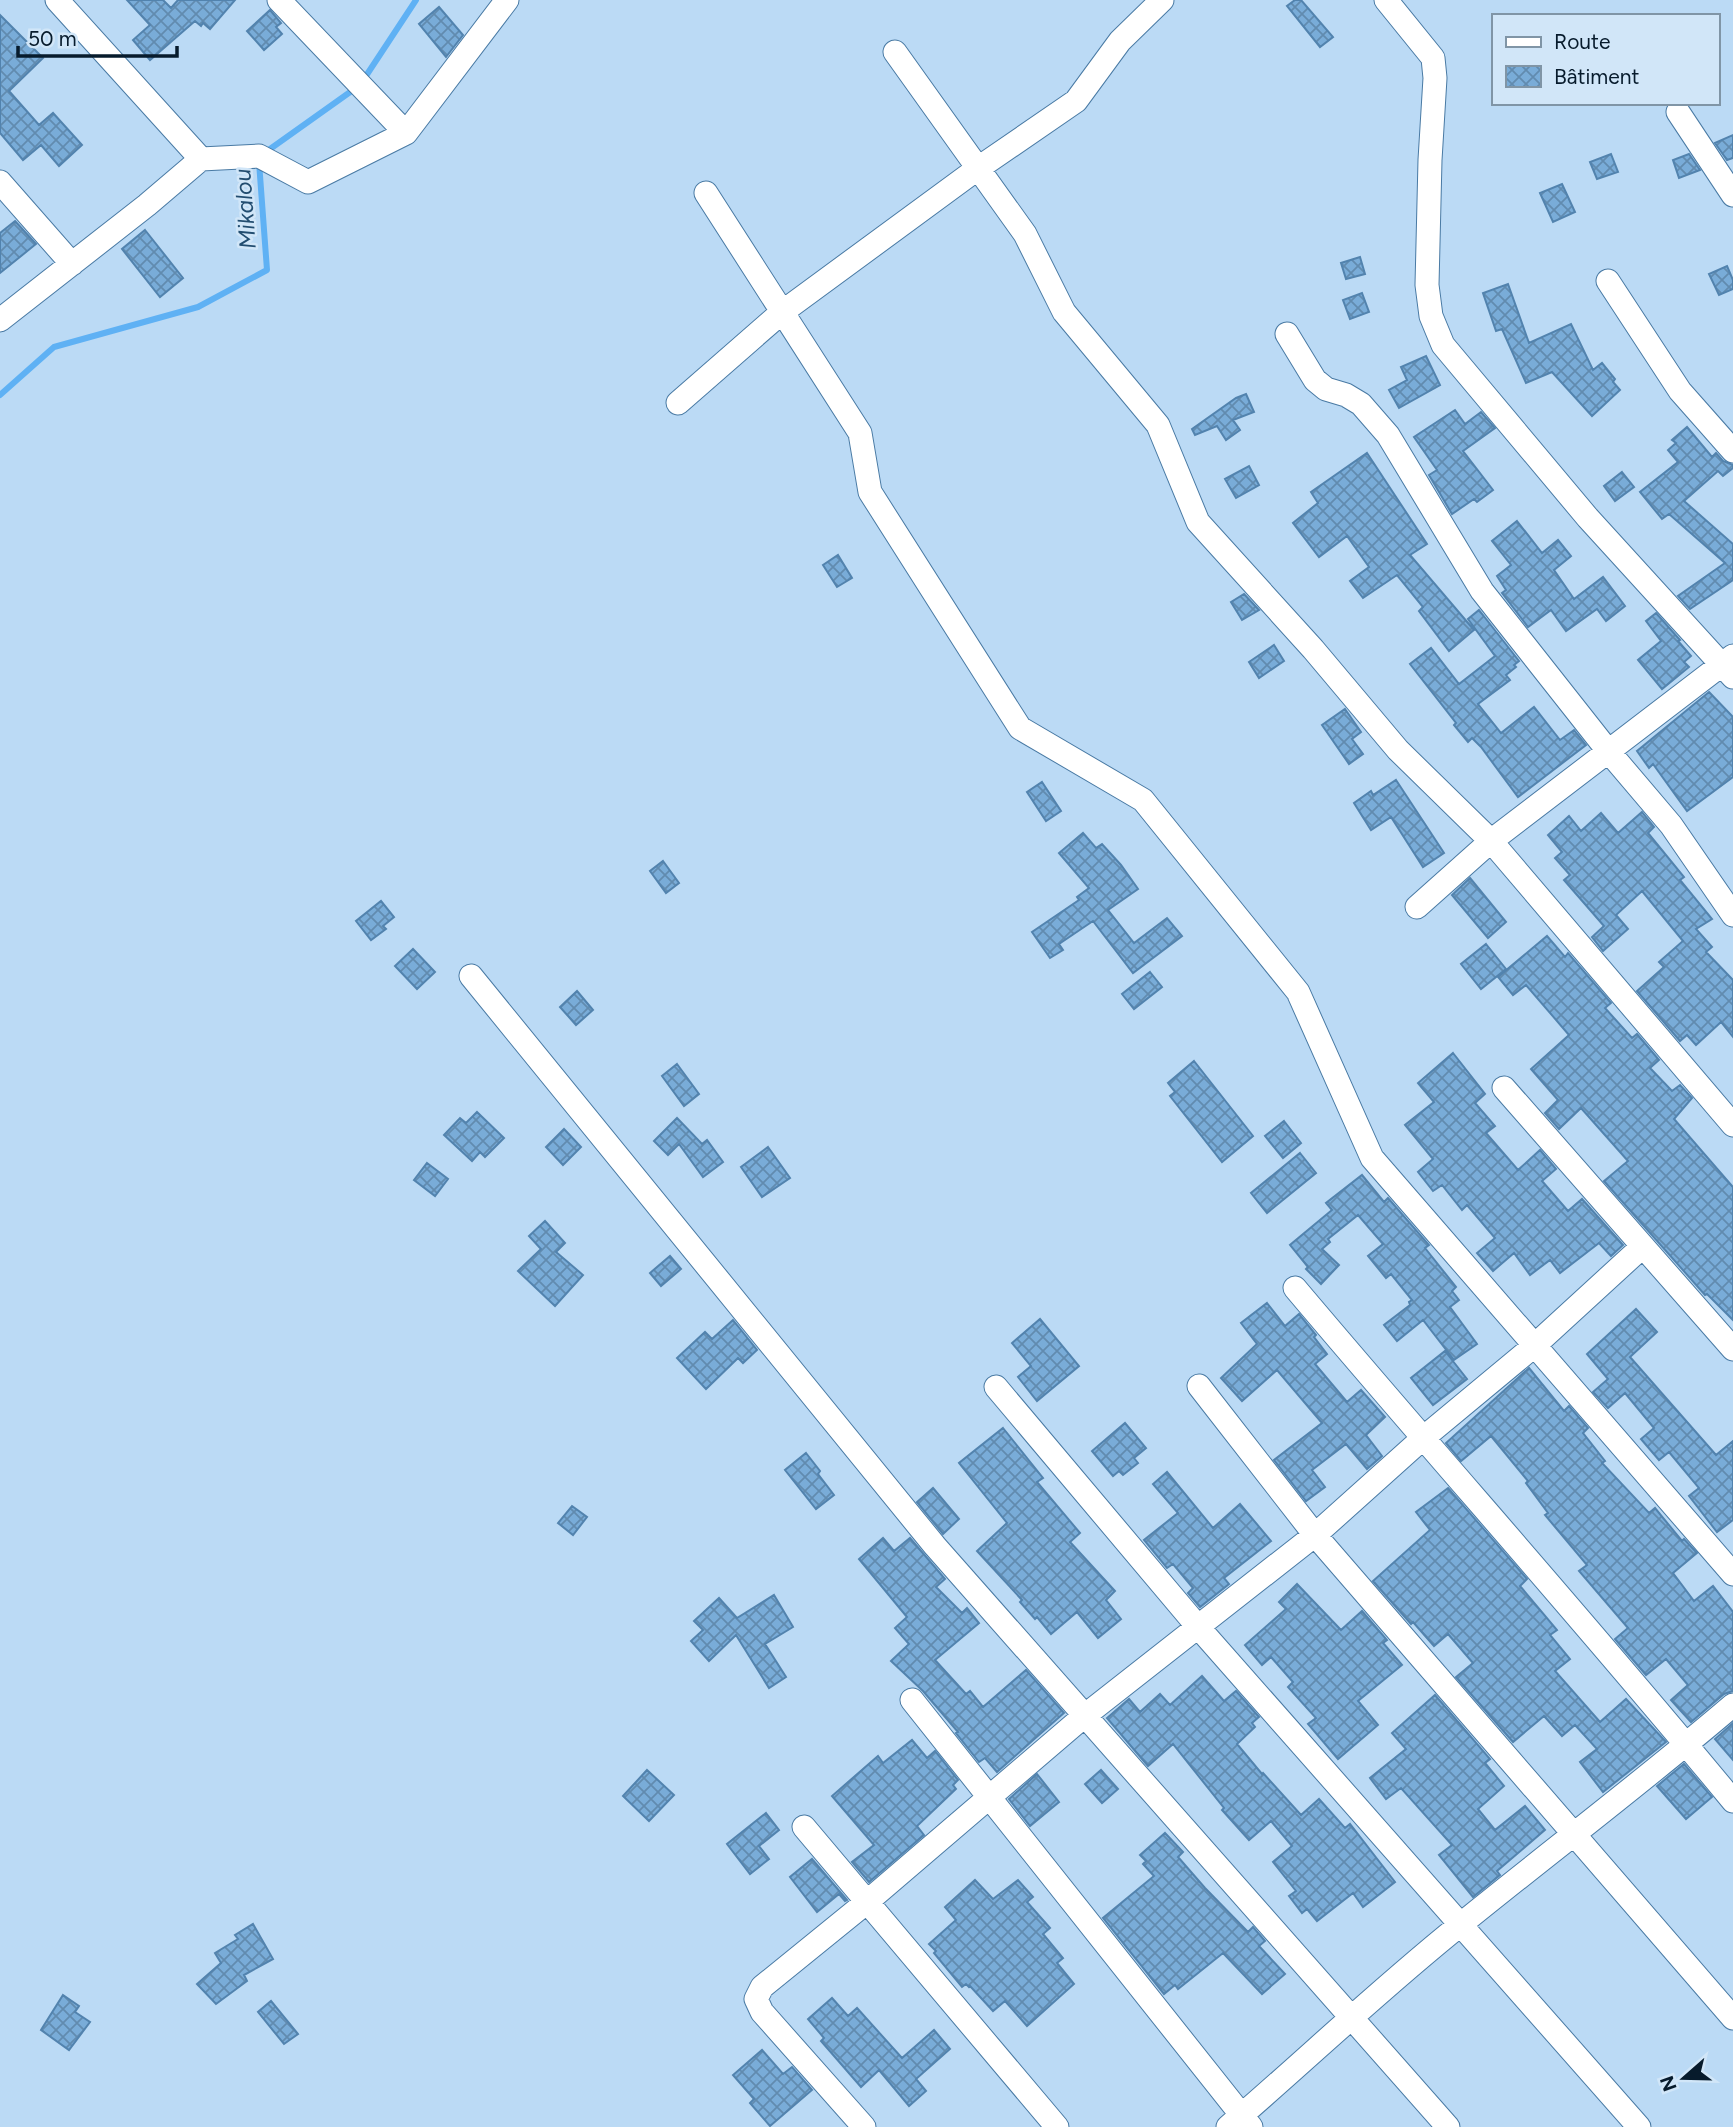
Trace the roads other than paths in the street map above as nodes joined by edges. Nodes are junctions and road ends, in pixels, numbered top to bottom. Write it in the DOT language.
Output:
graph roads {
  1 [pos="57,0"];
  2 [pos="279,0"];
  3 [pos="507,0"];
  4 [pos="1162,0"];
  5 [pos="1386,0"];
  6 [pos="895,52"];
  7 [pos="1678,112"];
  8 [pos="406,133"];
  9 [pos="201,159"];
  10 [pos="977,169"];
  11 [pos="0,182"];
  12 [pos="706,193"];
  13 [pos="1733,195"];
  14 [pos="72,264"];
  15 [pos="1608,281"];
  16 [pos="781,313"];
  17 [pos="0,320"];
  18 [pos="1287,334"];
  19 [pos="678,404"];
  20 [pos="1733,452"];
  21 [pos="1730,666"];
  22 [pos="1609,752"];
  23 [pos="1491,842"];
  24 [pos="1417,907"];
  25 [pos="1733,915"];
  26 [pos="471,976"];
  27 [pos="1504,1088"];
  28 [pos="1733,1125"];
  29 [pos="1642,1247"];
  30 [pos="1295,1288"];
  31 [pos="1534,1346"];
  32 [pos="1733,1349"];
  33 [pos="1199,1386"];
  34 [pos="996,1387"];
  35 [pos="1422,1439"];
  36 [pos="1315,1535"];
  37 [pos="1733,1574"];
  38 [pos="1199,1628"];
  39 [pos="912,1700"];
  40 [pos="1733,1705"];
  41 [pos="1083,1717"];
  42 [pos="1687,1745"];
  43 [pos="988,1797"];
  44 [pos="1733,1801"];
  45 [pos="804,1827"];
  46 [pos="1574,1835"];
  47 [pos="868,1901"];
  48 [pos="1459,1926"];
  49 [pos="1352,2016"];
  50 [pos="1733,2018"];
  51 [pos="1240,2123"];
  52 [pos="864,2127"];
  53 [pos="1057,2127"];
  54 [pos="1448,2127"];
  55 [pos="1639,2127"];
  1 -- 9 [label="street"];
  2 -- 8 [label="street"];
  3 -- 8 [label="street"];
  4 -- 10 [label="street"];
  5 -- 21 [label="street"];
  6 -- 10 [label="street"];
  7 -- 13 [label="street"];
  8 -- 9 [label="street"];
  9 -- 14 [label="street"];
  10 -- 16 [label="street"];
  10 -- 23 [label="street"];
  11 -- 14 [label="street"];
  12 -- 16 [label="street"];
  14 -- 17 [label="street"];
  15 -- 20 [label="street"];
  16 -- 19 [label="street"];
  16 -- 31 [label="street"];
  18 -- 22 [label="street"];
  21 -- 22 [label="street"];
  22 -- 23 [label="street"];
  22 -- 25 [label="street"];
  23 -- 24 [label="street"];
  23 -- 28 [label="street"];
  26 -- 41 [label="street"];
  27 -- 29 [label="street"];
  29 -- 31 [label="street"];
  29 -- 32 [label="street"];
  30 -- 35 [label="street"];
  31 -- 35 [label="street"];
  31 -- 37 [label="street"];
  33 -- 36 [label="street"];
  34 -- 38 [label="street"];
  35 -- 36 [label="street"];
  35 -- 42 [label="street"];
  36 -- 38 [label="street"];
  36 -- 46 [label="street"];
  38 -- 41 [label="street"];
  38 -- 48 [label="street"];
  39 -- 43 [label="street"];
  40 -- 42 [label="street"];
  41 -- 43 [label="street"];
  41 -- 49 [label="street"];
  42 -- 44 [label="street"];
  42 -- 46 [label="street"];
  43 -- 47 [label="street"];
  43 -- 51 [label="street"];
  45 -- 47 [label="street"];
  46 -- 48 [label="street"];
  46 -- 50 [label="street"];
  47 -- 52 [label="street"];
  47 -- 53 [label="street"];
  48 -- 49 [label="street"];
  48 -- 55 [label="street"];
  49 -- 51 [label="street"];
  49 -- 54 [label="street"];
}
